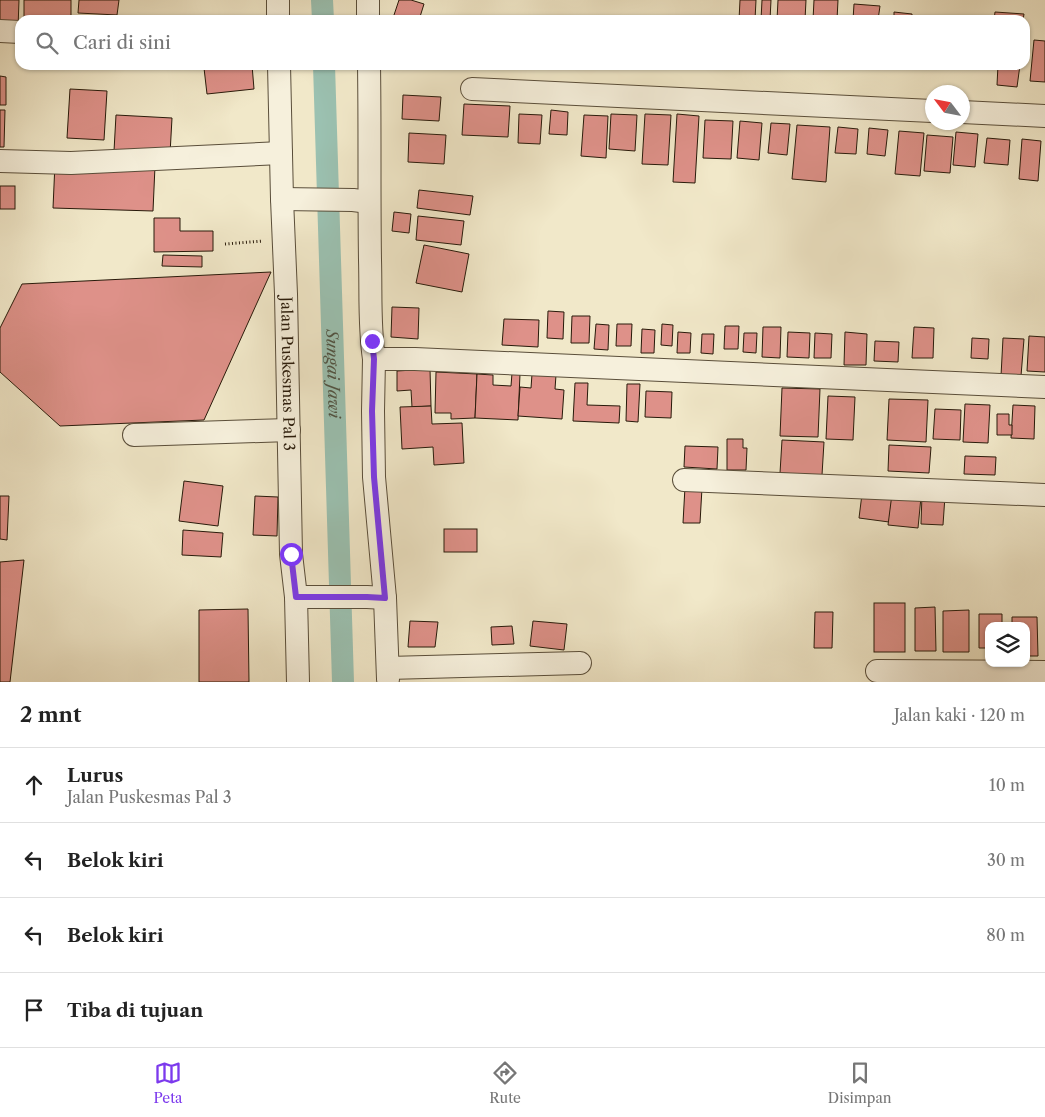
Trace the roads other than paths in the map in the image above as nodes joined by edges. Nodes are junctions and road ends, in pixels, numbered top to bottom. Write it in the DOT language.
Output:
graph roads {
  1 [pos="278,0"];
  2 [pos="368,0"];
  3 [pos="278,15"];
  4 [pos="368,15"];
  5 [pos="0,32"];
  6 [pos="15,32"];
  7 [pos="279,70"];
  8 [pos="369,70"];
  9 [pos="472,89"];
  10 [pos="925,111"];
  11 [pos="970,112"];
  12 [pos="1045,116"];
  13 [pos="281,153"];
  14 [pos="0,161"];
  15 [pos="291,199"];
  16 [pos="361,201"];
  17 [pos="374,359"];
  18 [pos="1045,387"];
  19 [pos="288,430"];
  20 [pos="134,435"];
  21 [pos="684,480"];
  22 [pos="1045,495"];
  23 [pos="296,597"];
  24 [pos="376,597"];
  25 [pos="580,663"];
  26 [pos="878,671"];
  27 [pos="1045,672"];
  28 [pos="988,677"];
  29 [pos="298,682"];
  1 -- 3 [label="street"];
  2 -- 4 [label="street"];
  5 -- 6 [label="street"];
  7 -- 13 [label="street, Jalan Puskesmas Pal 3"];
  8 -- 16 [label="street"];
  9 -- 10 [label="street"];
  11 -- 12 [label="street"];
  13 -- 14 [label="street"];
  13 -- 15 [label="street, Jalan Puskesmas Pal 3"];
  15 -- 16 [label="street"];
  15 -- 19 [label="street, Jalan Puskesmas Pal 3"];
  16 -- 17 [label="street"];
  17 -- 18 [label="street"];
  17 -- 24 [label="street"];
  19 -- 20 [label="street"];
  19 -- 23 [label="street, Jalan Puskesmas Pal 3"];
  21 -- 22 [label="street"];
  23 -- 24 [label="street"];
  23 -- 29 [label="street, Jalan Puskesmas Pal 3"];
  24 -- 25 [label="street"];
  26 -- 28 [label="street"];
  27 -- 28 [label="street"];
}
